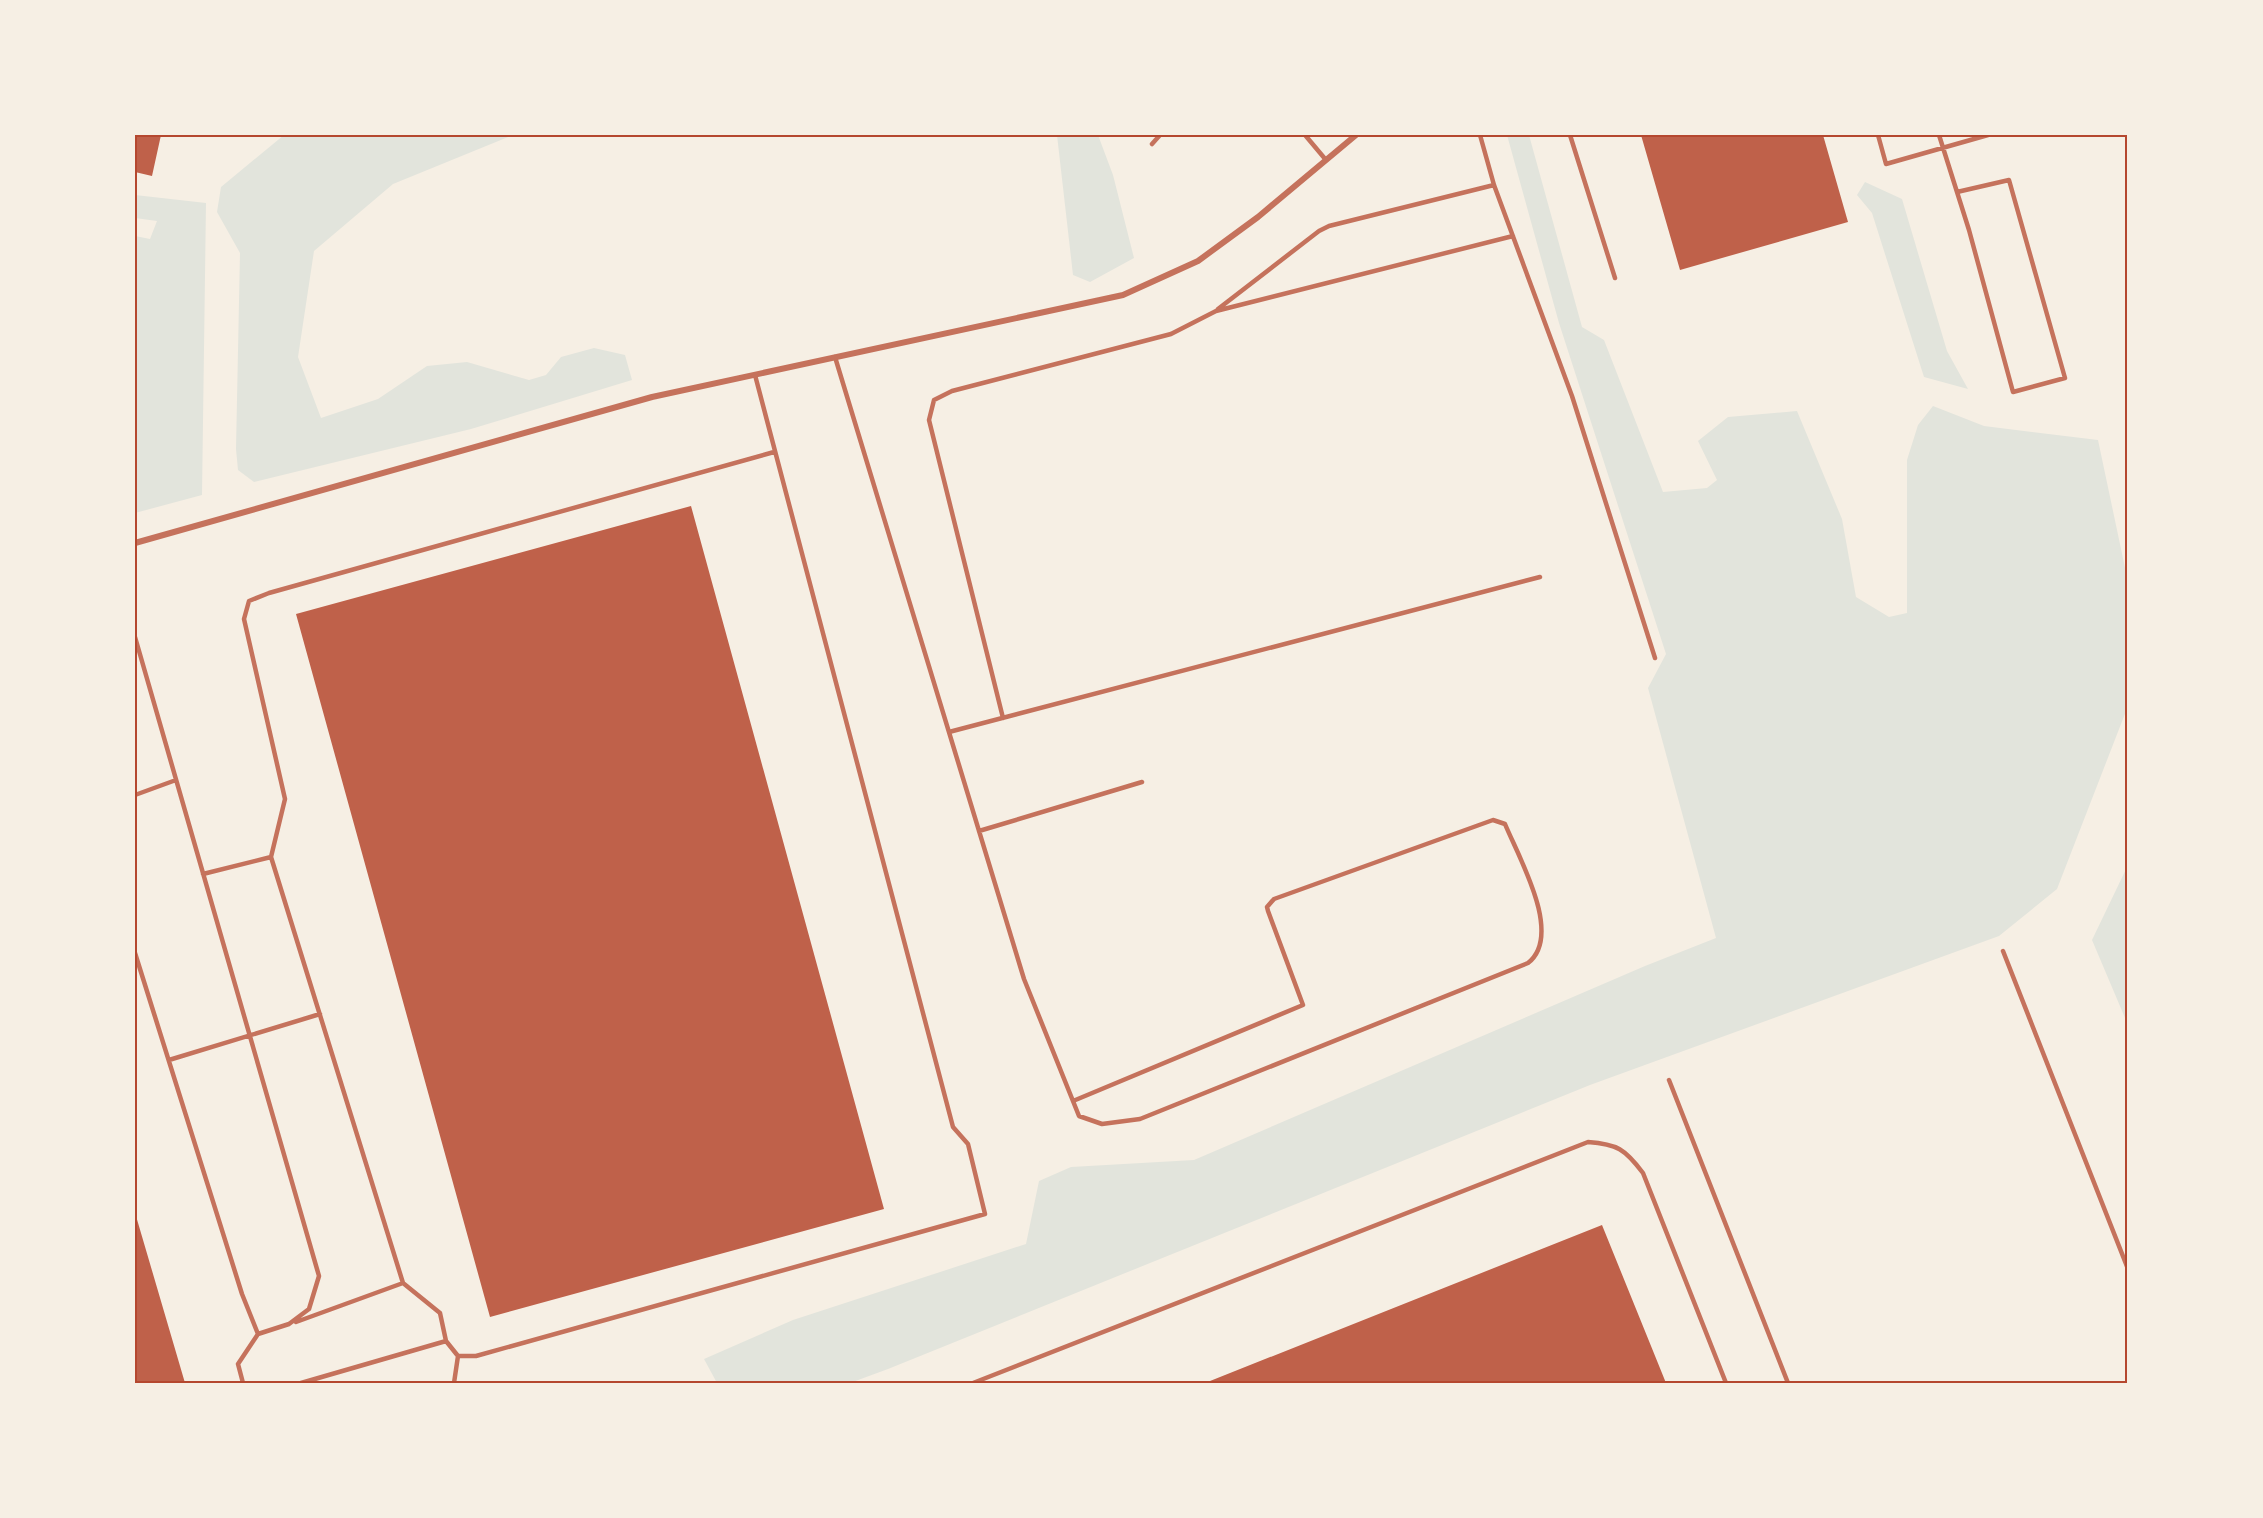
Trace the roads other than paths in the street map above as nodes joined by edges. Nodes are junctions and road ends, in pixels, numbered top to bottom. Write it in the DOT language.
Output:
graph roads {
  1 [pos="1160,135"];
  2 [pos="1305,135"];
  3 [pos="1356,135"];
  4 [pos="1480,135"];
  5 [pos="1570,135"];
  6 [pos="1878,135"];
  7 [pos="1939,135"];
  8 [pos="1988,135"];
  9 [pos="1152,144"];
  10 [pos="1942,149"];
  11 [pos="1326,160"];
  12 [pos="1494,185"];
  13 [pos="1957,192"];
  14 [pos="1513,236"];
  15 [pos="1615,278"];
  16 [pos="1216,311"];
  17 [pos="835,357"];
  18 [pos="755,375"];
  19 [pos="774,452"];
  20 [pos="135,543"];
  21 [pos="1540,577"];
  22 [pos="135,637"];
  23 [pos="1654,658"];
  24 [pos="1003,718"];
  25 [pos="949,732"];
  26 [pos="176,780"];
  27 [pos="1142,782"];
  28 [pos="135,795"];
  29 [pos="979,831"];
  30 [pos="271,857"];
  31 [pos="203,874"];
  32 [pos="2003,951"];
  33 [pos="135,953"];
  34 [pos="320,1014"];
  35 [pos="251,1036"];
  36 [pos="169,1060"];
  37 [pos="1669,1080"];
  38 [pos="1074,1101"];
  39 [pos="2128,1269"];
  40 [pos="403,1283"];
  41 [pos="290,1324"];
  42 [pos="258,1334"];
  43 [pos="446,1341"];
  44 [pos="458,1356"];
  45 [pos="243,1383"];
  46 [pos="301,1383"];
  47 [pos="454,1383"];
  48 [pos="973,1383"];
  49 [pos="1726,1383"];
  50 [pos="1788,1383"];
  1 -- 9 [label="lane"];
  2 -- 11 [label="lane"];
  3 -- 11 [label="street"];
  4 -- 12 [label="lane"];
  5 -- 15 [label="lane"];
  6 -- 10 [label="lane"];
  7 -- 10 [label="lane"];
  8 -- 10 [label="lane"];
  10 -- 13 [label="lane"];
  11 -- 17 [label="street"];
  12 -- 14 [label="lane"];
  12 -- 16 [label="lane"];
  13 -- 13 [label="lane"];
  14 -- 16 [label="lane"];
  14 -- 23 [label="lane"];
  16 -- 24 [label="lane"];
  17 -- 18 [label="street"];
  17 -- 25 [label="lane"];
  18 -- 19 [label="lane"];
  18 -- 20 [label="street"];
  19 -- 30 [label="lane"];
  19 -- 44 [label="lane"];
  21 -- 24 [label="lane"];
  22 -- 26 [label="lane"];
  24 -- 25 [label="lane"];
  25 -- 29 [label="lane"];
  26 -- 28 [label="lane"];
  26 -- 31 [label="lane"];
  27 -- 29 [label="lane"];
  29 -- 38 [label="lane"];
  30 -- 31 [label="lane"];
  30 -- 34 [label="lane"];
  31 -- 35 [label="lane"];
  32 -- 39 [label="lane"];
  33 -- 36 [label="lane"];
  34 -- 35 [label="lane"];
  34 -- 40 [label="lane"];
  35 -- 36 [label="lane"];
  35 -- 41 [label="lane"];
  36 -- 42 [label="lane"];
  37 -- 50 [label="lane"];
  38 -- 38 [label="lane"];
  40 -- 41 [label="lane"];
  40 -- 43 [label="lane"];
  41 -- 42 [label="lane"];
  42 -- 45 [label="lane"];
  43 -- 44 [label="lane"];
  43 -- 46 [label="lane"];
  44 -- 47 [label="lane"];
  48 -- 49 [label="lane"];
}
